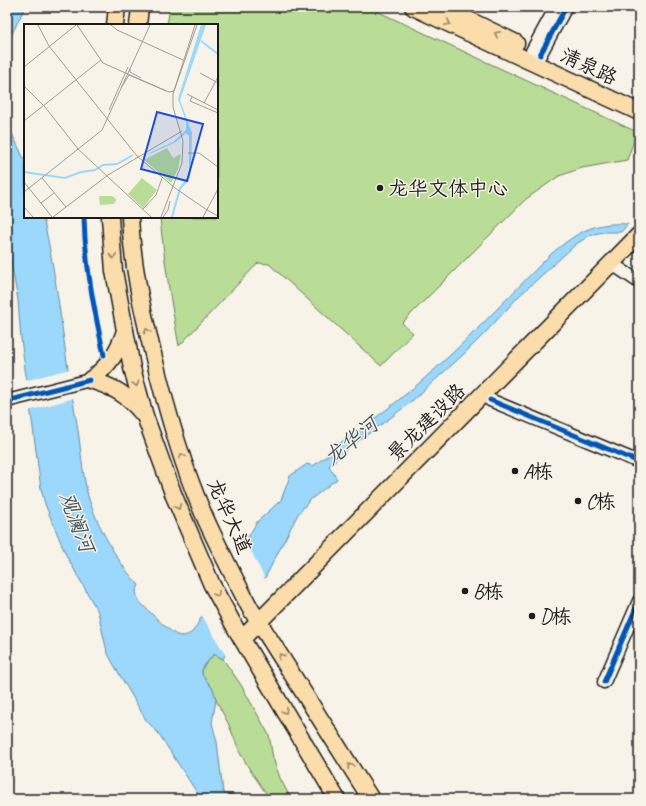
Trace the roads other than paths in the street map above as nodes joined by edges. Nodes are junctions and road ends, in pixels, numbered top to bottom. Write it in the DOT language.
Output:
graph roads {
  1 [pos="117,7"];
  2 [pos="140,7"];
  3 [pos="413,7"];
  4 [pos="442,7"];
  5 [pos="556,7"];
  6 [pos="566,7"];
  7 [pos="115,24"];
  8 [pos="138,24"];
  9 [pos="536,53"];
  10 [pos="639,101"];
  11 [pos="639,112"];
  12 [pos="110,218"];
  13 [pos="130,218"];
  14 [pos="639,235"];
  15 [pos="639,248"];
  16 [pos="615,266"];
  17 [pos="639,282"];
  18 [pos="124,331"];
  19 [pos="90,380"];
  20 [pos="490,400"];
  21 [pos="7,401"];
  22 [pos="145,416"];
  23 [pos="639,462"];
  24 [pos="639,601"];
  25 [pos="262,626"];
  26 [pos="242,638"];
  27 [pos="604,682"];
  28 [pos="337,799"];
  29 [pos="371,799"];
  1 -- 7 [label="main road"];
  2 -- 8 [label="main road"];
  3 -- 11 [label="main road, 清泉路, one-way"];
  9 -- 4 [label="main road, 清泉路, one-way"];
  5 -- 9 [label="street"];
  6 -- 9 [label="street"];
  9 -- 10 [label="main road, 清泉路"];
  12 -- 18 [label="main road, one-way"];
  25 -- 13 [label="main road, 龙华大道, one-way"];
  14 -- 16 [label="main road, 景龙建设路"];
  15 -- 16 [label="main road, 景龙建设路"];
  16 -- 17 [label="street"];
  16 -- 20 [label="main road, 景龙建设路"];
  16 -- 25 [label="main road, 景龙建设路"];
  18 -- 19 [label="main road"];
  18 -- 22 [label="main road, one-way"];
  19 -- 21 [label="street"];
  19 -- 22 [label="main road"];
  20 -- 23 [label="street"];
  20 -- 25 [label="main road, 景龙建设路"];
  22 -- 26 [label="main road, one-way"];
  24 -- 27 [label="street"];
  25 -- 26 [label="main road, 景龙建设路"];
  29 -- 25 [label="main road, 龙华大道, one-way"];
  26 -- 28 [label="main road, one-way"];
}
